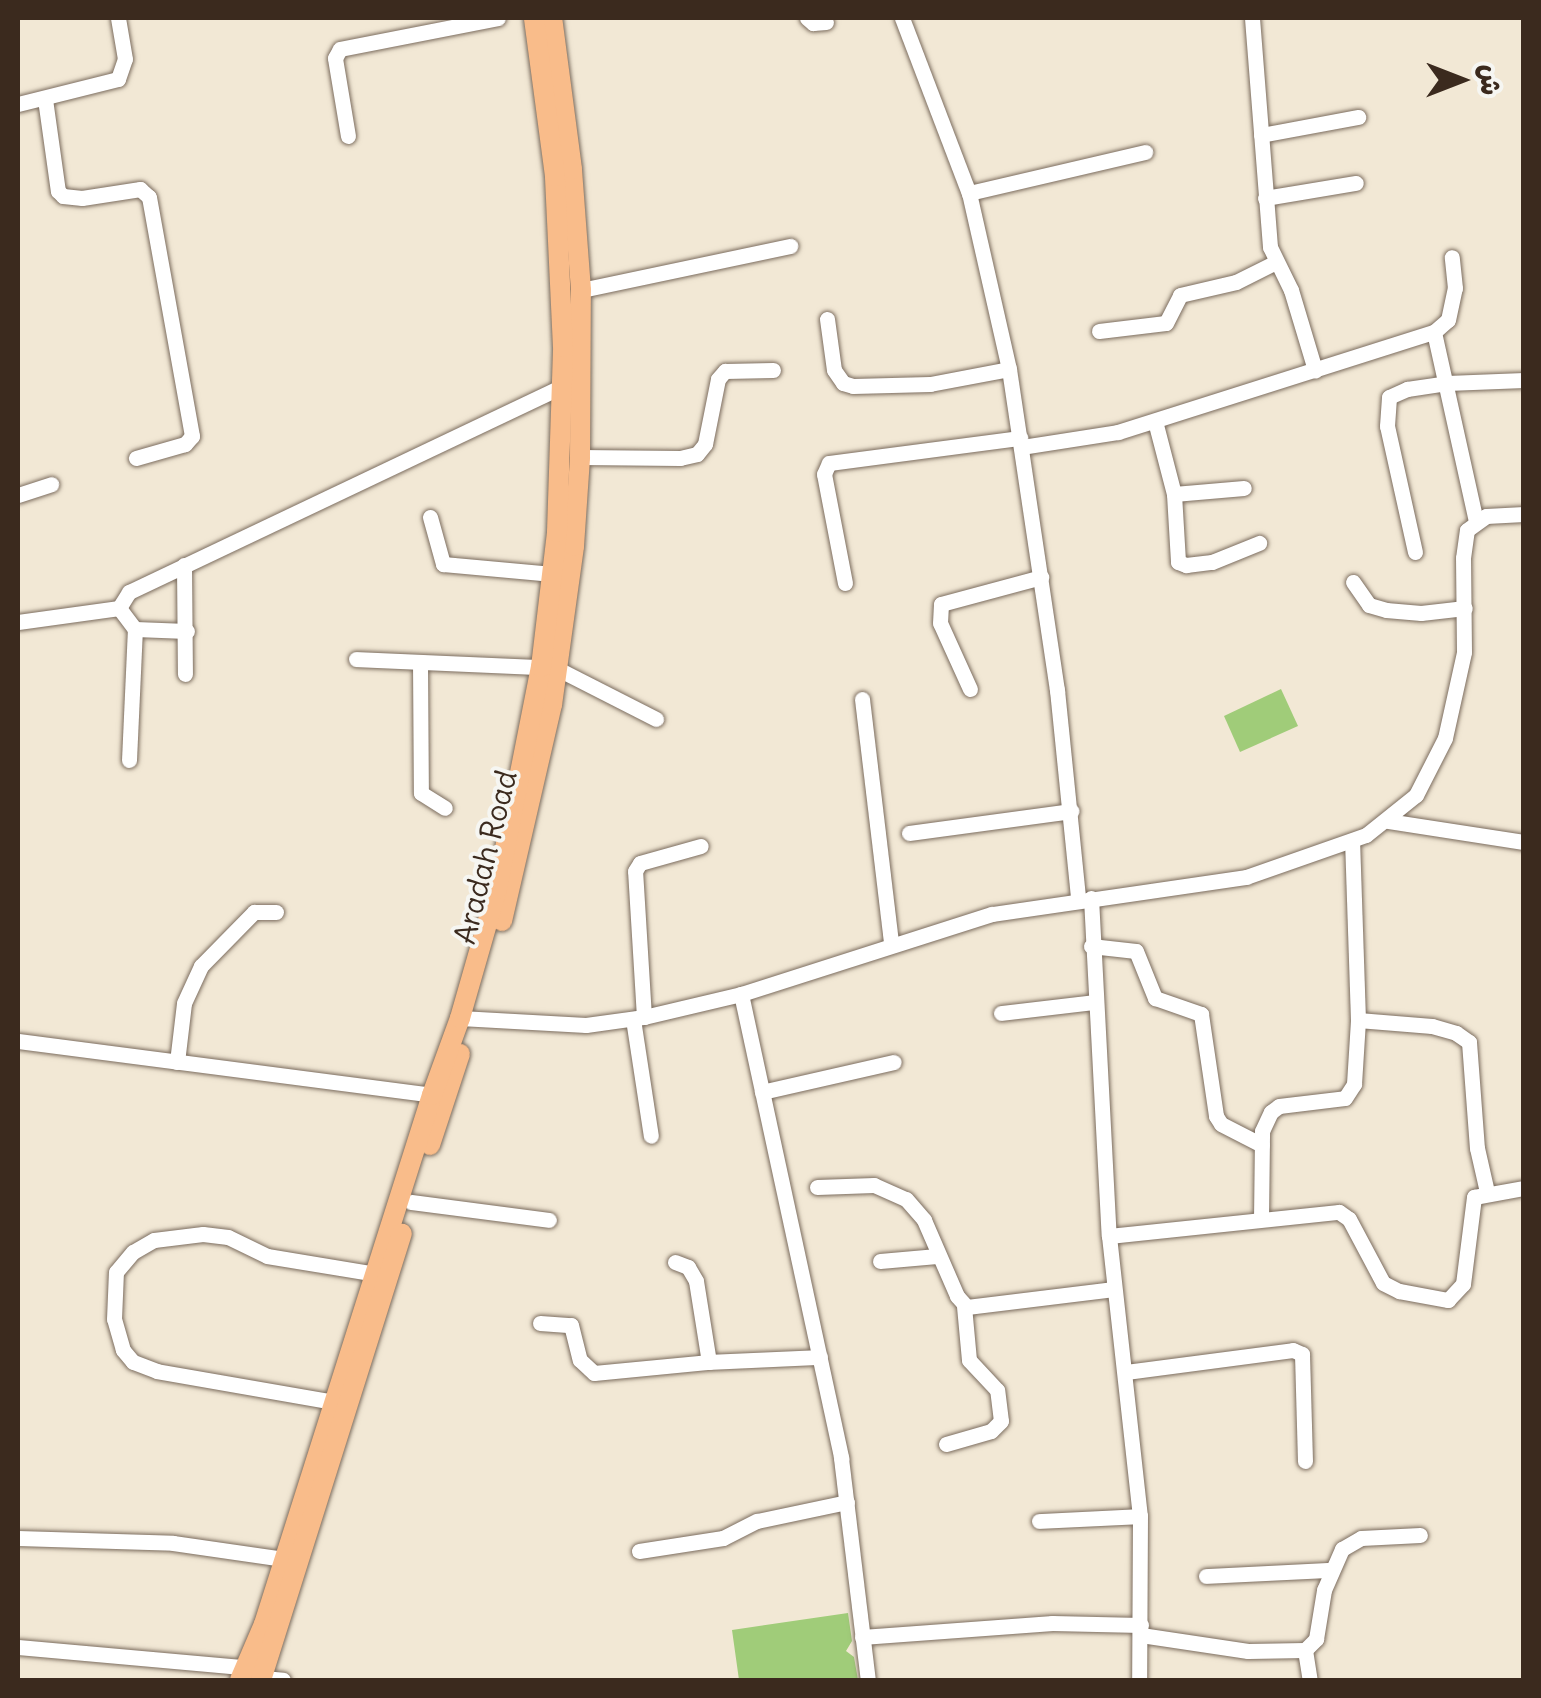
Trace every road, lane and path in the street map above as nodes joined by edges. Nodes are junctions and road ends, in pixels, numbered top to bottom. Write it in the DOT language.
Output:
graph roads {
  1 [pos="118,18"];
  2 [pos="498,18"];
  3 [pos="534,18"];
  4 [pos="552,18"];
  5 [pos="807,18"];
  6 [pos="902,18"];
  7 [pos="1252,18"];
  8 [pos="826,22"];
  9 [pos="45,99"];
  10 [pos="18,104"];
  11 [pos="1358,116"];
  12 [pos="1261,135"];
  13 [pos="348,136"];
  14 [pos="1146,152"];
  15 [pos="1356,183"];
  16 [pos="969,193"];
  17 [pos="1264,198"];
  18 [pos="790,246"];
  19 [pos="1452,257"];
  20 [pos="1276,262"];
  21 [pos="581,290"];
  22 [pos="827,320"];
  23 [pos="1099,331"];
  24 [pos="1434,332"];
  25 [pos="1009,369"];
  26 [pos="773,370"];
  27 [pos="1315,370"];
  28 [pos="1524,380"];
  29 [pos="1447,384"];
  30 [pos="563,386"];
  31 [pos="1155,421"];
  32 [pos="1021,443"];
  33 [pos="580,457"];
  34 [pos="136,458"];
  35 [pos="51,484"];
  36 [pos="1244,488"];
  37 [pos="1174,494"];
  38 [pos="18,495"];
  39 [pos="1524,514"];
  40 [pos="430,517"];
  41 [pos="1476,521"];
  42 [pos="1259,543"];
  43 [pos="1415,552"];
  44 [pos="184,564"];
  45 [pos="552,574"];
  46 [pos="1041,577"];
  47 [pos="845,582"];
  48 [pos="1353,582"];
  49 [pos="119,608"];
  50 [pos="1465,608"];
  51 [pos="18,622"];
  52 [pos="135,629"];
  53 [pos="187,631"];
  54 [pos="356,660"];
  55 [pos="420,662"];
  56 [pos="550,668"];
  57 [pos="185,674"];
  58 [pos="970,689"];
  59 [pos="862,699"];
  60 [pos="656,720"];
  61 [pos="128,760"];
  62 [pos="445,808"];
  63 [pos="1072,810"];
  64 [pos="1388,821"];
  65 [pos="909,834"];
  66 [pos="1352,841"];
  67 [pos="1524,842"];
  68 [pos="701,846"];
  69 [pos="1084,898"];
  70 [pos="276,912"];
  71 [pos="892,943"];
  72 [pos="1092,946"];
  73 [pos="741,994"];
  74 [pos="1094,1002"];
  75 [pos="1001,1013"];
  76 [pos="638,1018"];
  77 [pos="466,1019"];
  78 [pos="1358,1020"];
  79 [pos="18,1042"];
  80 [pos="176,1062"];
  81 [pos="894,1062"];
  82 [pos="762,1092"];
  83 [pos="439,1096"];
  84 [pos="651,1136"];
  85 [pos="1262,1145"];
  86 [pos="817,1187"];
  87 [pos="1524,1188"];
  88 [pos="1487,1192"];
  89 [pos="411,1202"];
  90 [pos="1261,1219"];
  91 [pos="549,1220"];
  92 [pos="1110,1236"];
  93 [pos="937,1256"];
  94 [pos="880,1261"];
  95 [pos="675,1262"];
  96 [pos="376,1274"];
  97 [pos="1114,1289"];
  98 [pos="964,1306"];
  99 [pos="540,1323"];
  100 [pos="820,1357"];
  101 [pos="709,1362"];
  102 [pos="1126,1372"];
  103 [pos="334,1402"];
  104 [pos="946,1444"];
  105 [pos="1306,1461"];
  106 [pos="847,1502"];
  107 [pos="1140,1516"];
  108 [pos="1039,1520"];
  109 [pos="1420,1535"];
  110 [pos="18,1538"];
  111 [pos="640,1551"];
  112 [pos="284,1559"];
  113 [pos="1330,1570"];
  114 [pos="1206,1576"];
  115 [pos="1141,1630"];
  116 [pos="862,1637"];
  117 [pos="18,1647"];
  118 [pos="1305,1650"];
  119 [pos="258,1677"];
  120 [pos="868,1680"];
  121 [pos="1139,1680"];
  122 [pos="1310,1680"];
  1 -- 9 [label="street"];
  2 -- 13 [label="street"];
  3 -- 30 [label="main road, Aradah Road"];
  4 -- 21 [label="main road, Aradah Road"];
  5 -- 8 [label="street"];
  6 -- 16 [label="street"];
  7 -- 12 [label="street"];
  9 -- 10 [label="street"];
  9 -- 34 [label="street"];
  11 -- 12 [label="street"];
  12 -- 17 [label="street"];
  14 -- 16 [label="street"];
  15 -- 17 [label="street"];
  16 -- 25 [label="street"];
  17 -- 20 [label="street"];
  18 -- 21 [label="street"];
  19 -- 24 [label="street"];
  20 -- 23 [label="street"];
  20 -- 27 [label="street"];
  21 -- 33 [label="main road, Aradah Road"];
  22 -- 25 [label="street"];
  24 -- 27 [label="street"];
  24 -- 29 [label="street"];
  25 -- 32 [label="street"];
  26 -- 33 [label="street"];
  27 -- 31 [label="street"];
  28 -- 29 [label="street"];
  29 -- 41 [label="street"];
  29 -- 43 [label="street"];
  30 -- 44 [label="street"];
  30 -- 45 [label="main road, Aradah Road"];
  31 -- 32 [label="street"];
  31 -- 37 [label="street"];
  32 -- 46 [label="street"];
  32 -- 47 [label="street"];
  33 -- 56 [label="main road, Aradah Road"];
  35 -- 38 [label="street"];
  36 -- 37 [label="street"];
  37 -- 42 [label="street"];
  39 -- 41 [label="street"];
  40 -- 45 [label="street"];
  41 -- 50 [label="street"];
  44 -- 49 [label="street"];
  44 -- 53 [label="street"];
  45 -- 56 [label="main road, Aradah Road"];
  46 -- 58 [label="street"];
  46 -- 63 [label="street"];
  48 -- 50 [label="street"];
  49 -- 51 [label="street"];
  49 -- 52 [label="street"];
  50 -- 64 [label="street"];
  52 -- 53 [label="street"];
  52 -- 61 [label="street"];
  53 -- 57 [label="street"];
  54 -- 55 [label="street"];
  55 -- 56 [label="street"];
  55 -- 62 [label="street"];
  56 -- 60 [label="street"];
  56 -- 77 [label="main road, Aradah Road"];
  59 -- 71 [label="street"];
  63 -- 65 [label="street"];
  63 -- 69 [label="street"];
  64 -- 66 [label="street"];
  64 -- 67 [label="street"];
  66 -- 69 [label="street"];
  66 -- 78 [label="street"];
  68 -- 76 [label="street"];
  69 -- 71 [label="street"];
  69 -- 72 [label="street"];
  70 -- 80 [label="street"];
  71 -- 73 [label="street"];
  72 -- 74 [label="street"];
  72 -- 85 [label="street"];
  73 -- 76 [label="street"];
  73 -- 82 [label="street"];
  74 -- 75 [label="street"];
  74 -- 92 [label="street"];
  76 -- 77 [label="street"];
  76 -- 84 [label="street"];
  77 -- 83 [label="main road, Aradah Road"];
  78 -- 85 [label="street"];
  78 -- 88 [label="street"];
  79 -- 80 [label="street"];
  80 -- 83 [label="street"];
  81 -- 82 [label="street"];
  82 -- 100 [label="street"];
  83 -- 89 [label="main road, Aradah Road"];
  83 -- 96 [label="main road, Aradah Road"];
  85 -- 90 [label="street"];
  86 -- 93 [label="street"];
  87 -- 88 [label="street"];
  88 -- 90 [label="street"];
  89 -- 91 [label="street"];
  89 -- 119 [label="main road, Aradah Road"];
  90 -- 92 [label="street"];
  92 -- 97 [label="street"];
  93 -- 94 [label="street"];
  93 -- 98 [label="street"];
  95 -- 101 [label="street"];
  96 -- 103 [label="main road, Aradah Road"];
  96 -- 103 [label="street"];
  97 -- 98 [label="street"];
  97 -- 102 [label="street"];
  98 -- 104 [label="street"];
  99 -- 101 [label="street"];
  100 -- 101 [label="street"];
  100 -- 106 [label="street"];
  102 -- 105 [label="street"];
  102 -- 107 [label="street"];
  103 -- 112 [label="main road, Aradah Road"];
  106 -- 111 [label="street"];
  106 -- 116 [label="street"];
  107 -- 108 [label="street"];
  107 -- 115 [label="street"];
  109 -- 113 [label="street"];
  110 -- 112 [label="street"];
  112 -- 119 [label="main road, Aradah Road"];
  113 -- 114 [label="street"];
  113 -- 118 [label="street"];
  115 -- 116 [label="street"];
  115 -- 118 [label="street"];
  115 -- 121 [label="street"];
  116 -- 120 [label="street"];
  117 -- 119 [label="street"];
  118 -- 122 [label="street"];
}
